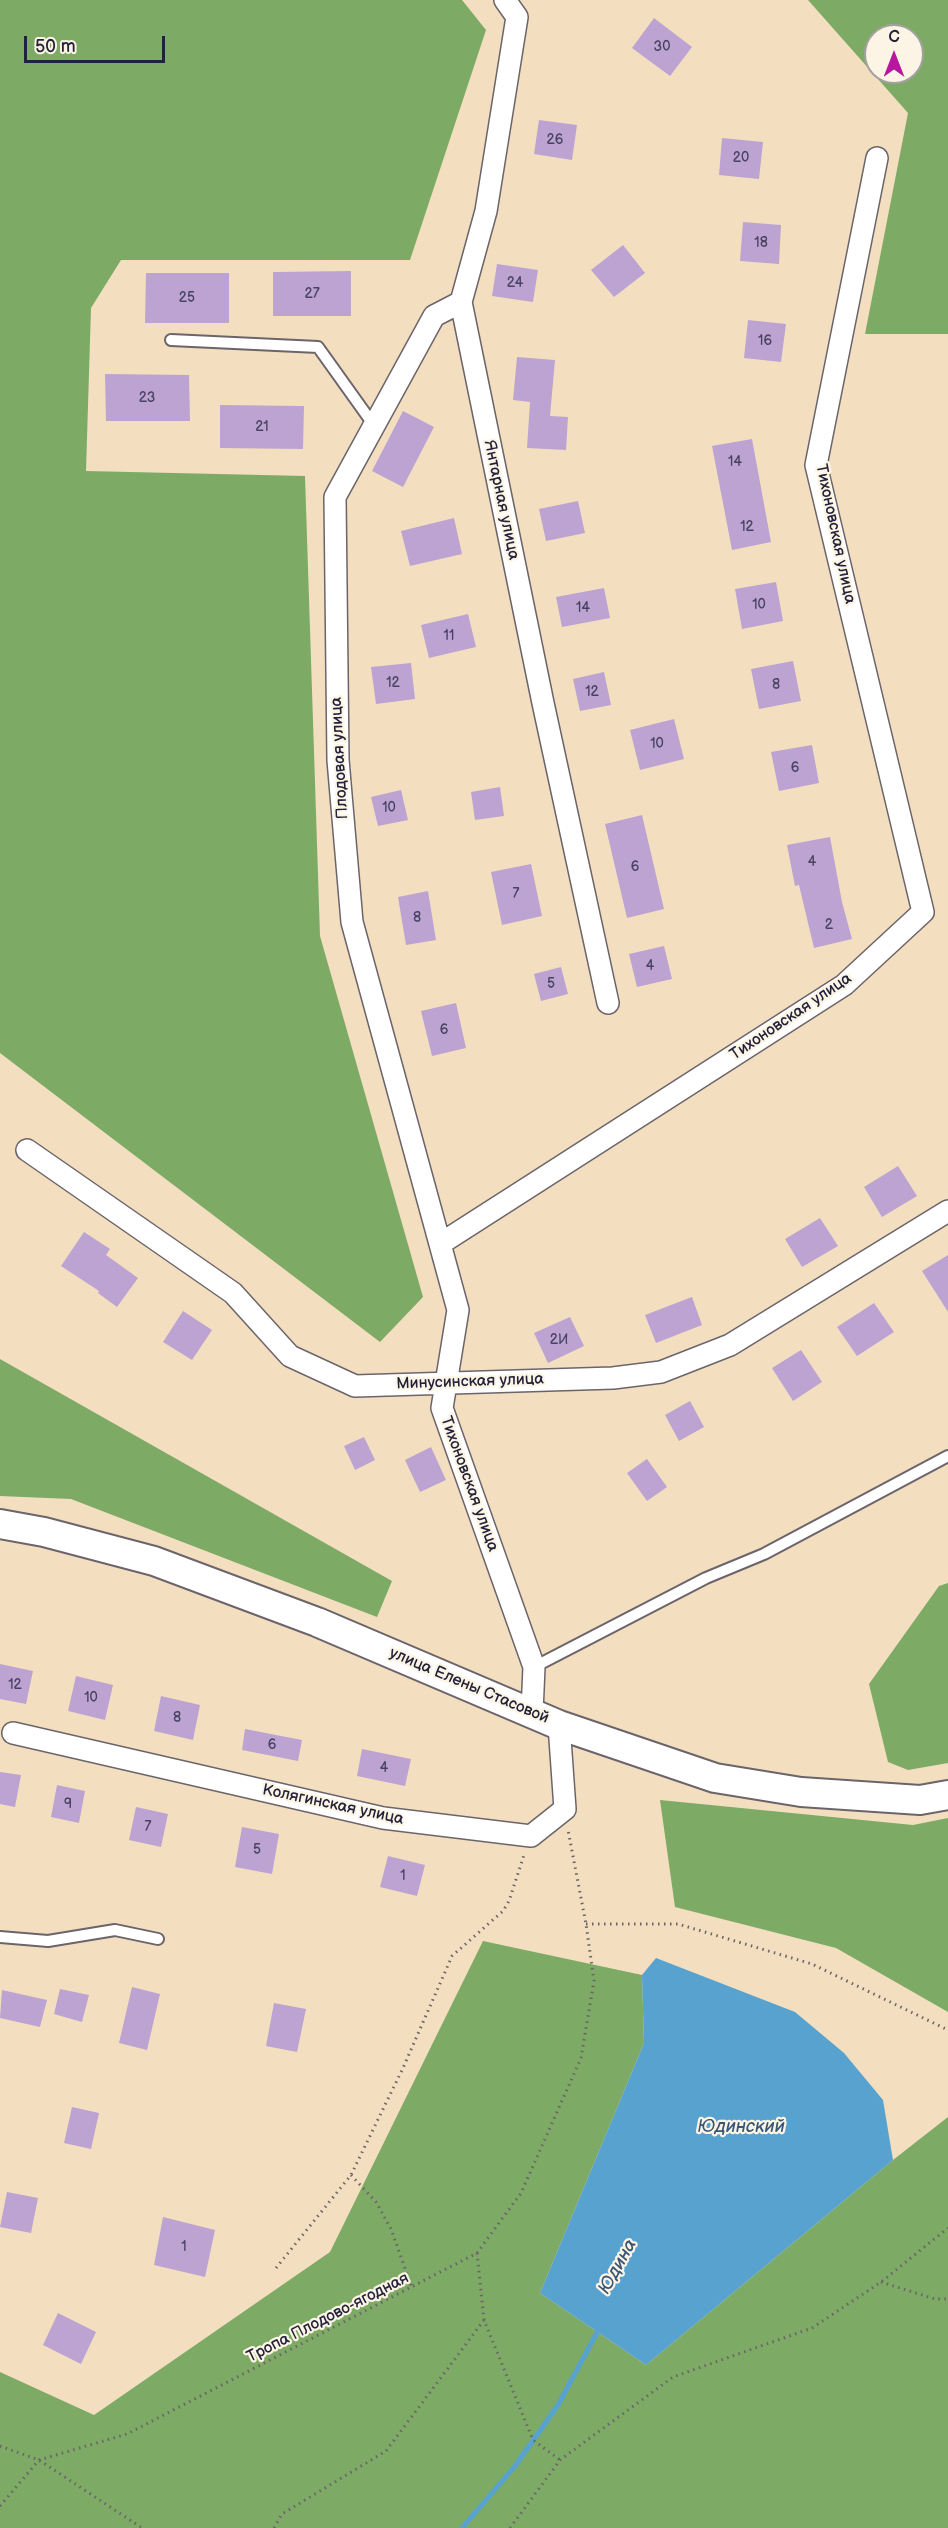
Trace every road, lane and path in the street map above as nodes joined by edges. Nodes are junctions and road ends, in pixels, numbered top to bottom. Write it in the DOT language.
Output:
graph roads {
  1 [pos="505,0"];
  2 [pos="877,158"];
  3 [pos="461,302"];
  4 [pos="171,340"];
  5 [pos="373,424"];
  6 [pos="608,1003"];
  7 [pos="27,1150"];
  8 [pos="948,1211"];
  9 [pos="440,1244"];
  10 [pos="447,1381"];
  11 [pos="948,1456"];
  12 [pos="0,1524"];
  13 [pos="534,1667"];
  14 [pos="532,1712"];
  15 [pos="559,1725"];
  16 [pos="13,1733"];
  17 [pos="948,1795"];
  18 [pos="565,1809"];
  19 [pos="531,1836"];
  20 [pos="586,1924"];
  21 [pos="0,1937"];
  22 [pos="158,1939"];
  23 [pos="948,2030"];
  24 [pos="351,2175"];
  25 [pos="948,2228"];
  26 [pos="477,2253"];
  27 [pos="276,2268"];
  28 [pos="881,2282"];
  29 [pos="412,2288"];
  30 [pos="948,2299"];
  31 [pos="484,2320"];
  32 [pos="0,2446"];
  33 [pos="39,2460"];
  34 [pos="560,2460"];
  35 [pos="0,2506"];
  36 [pos="142,2528"];
  37 [pos="274,2528"];
  38 [pos="510,2528"];
  1 -- 3 [label="street, Янтарная улица"];
  2 -- 9 [label="street, Тихоновская улица"];
  3 -- 5 [label="street, Плодовая улица"];
  3 -- 6 [label="street, Янтарная улица"];
  4 -- 5 [label="lane"];
  5 -- 9 [label="street, Плодовая улица"];
  7 -- 10 [label="street, Минусинская улица"];
  8 -- 10 [label="street, Минусинская улица"];
  9 -- 10 [label="street, Тихоновская улица"];
  10 -- 13 [label="street, Тихоновская улица"];
  11 -- 13 [label="lane"];
  12 -- 14 [label="main road, улица Елены Стасовой"];
  13 -- 14 [label="street, Тихоновская улица"];
  14 -- 15 [label="main road, улица Елены Стасовой"];
  15 -- 17 [label="main road, улица Елены Стасовой"];
  15 -- 18 [label="street"];
  16 -- 19 [label="street, Колягинская улица"];
  18 -- 19 [label="street"];
  18 -- 20 [label="path, Тропа Плодово-ягодная"];
  19 -- 24 [label="path"];
  20 -- 23 [label="path"];
  20 -- 26 [label="path, Тропа Плодово-ягодная"];
  21 -- 22 [label="lane"];
  24 -- 27 [label="path"];
  24 -- 29 [label="path"];
  25 -- 28 [label="path"];
  26 -- 29 [label="path, Тропа Плодово-ягодная"];
  26 -- 31 [label="path"];
  28 -- 30 [label="path"];
  28 -- 34 [label="path"];
  29 -- 33 [label="path, Тропа Плодово-ягодная"];
  31 -- 34 [label="path"];
  31 -- 37 [label="path"];
  32 -- 33 [label="path"];
  33 -- 35 [label="path"];
  33 -- 36 [label="path"];
  34 -- 38 [label="path"];
}
